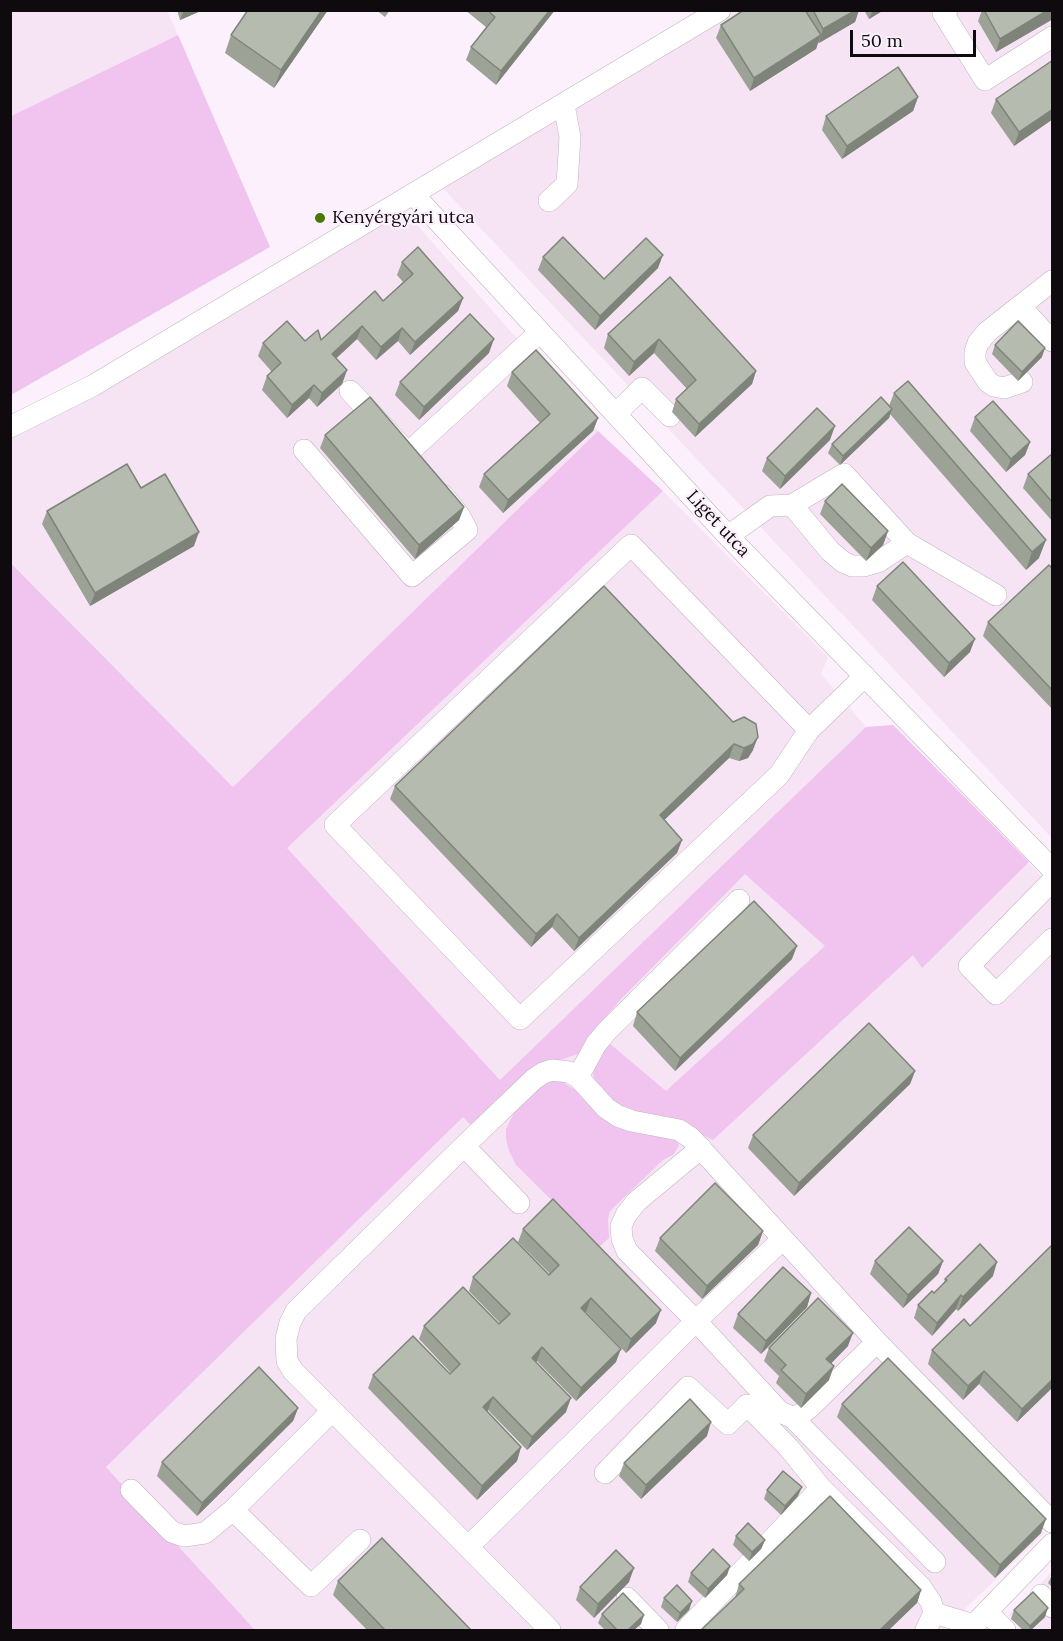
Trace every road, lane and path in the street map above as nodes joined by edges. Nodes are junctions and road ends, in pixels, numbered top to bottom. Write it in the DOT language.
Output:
graph roads {
  1 [pos="720,10"];
  2 [pos="947,10"];
  3 [pos="1053,37"];
  4 [pos="564,105"];
  5 [pos="414,195"];
  6 [pos="549,201"];
  7 [pos="1053,281"];
  8 [pos="1020,306"];
  9 [pos="540,332"];
  10 [pos="1053,341"];
  11 [pos="1022,382"];
  12 [pos="350,391"];
  13 [pos="616,414"];
  14 [pos="670,416"];
  15 [pos="10,427"];
  16 [pos="304,450"];
  17 [pos="408,453"];
  18 [pos="792,505"];
  19 [pos="728,536"];
  20 [pos="907,543"];
  21 [pos="996,595"];
  22 [pos="865,676"];
  23 [pos="808,730"];
  24 [pos="1053,868"];
  25 [pos="1053,881"];
  26 [pos="739,900"];
  27 [pos="1053,939"];
  28 [pos="578,1077"];
  29 [pos="464,1146"];
  30 [pos="701,1148"];
  31 [pos="519,1203"];
  32 [pos="783,1239"];
  33 [pos="696,1321"];
  34 [pos="877,1342"];
  35 [pos="332,1411"];
  36 [pos="792,1417"];
  37 [pos="604,1473"];
  38 [pos="821,1488"];
  39 [pos="131,1490"];
  40 [pos="232,1509"];
  41 [pos="1053,1522"];
  42 [pos="360,1540"];
  43 [pos="1053,1544"];
  44 [pos="468,1547"];
  45 [pos="935,1562"];
  46 [pos="627,1598"];
  47 [pos="930,1622"];
  48 [pos="976,1623"];
  49 [pos="550,1630"];
  50 [pos="658,1630"];
  51 [pos="686,1630"];
  52 [pos="1005,1630"];
  1 -- 4 [label="street"];
  2 -- 3 [label="street"];
  4 -- 5 [label="street"];
  4 -- 6 [label="street"];
  5 -- 9 [label="street, Liget utca"];
  5 -- 15 [label="street"];
  7 -- 8 [label="street"];
  8 -- 10 [label="street"];
  8 -- 11 [label="street"];
  9 -- 13 [label="street, Liget utca"];
  9 -- 17 [label="street"];
  12 -- 17 [label="street"];
  13 -- 14 [label="street"];
  13 -- 19 [label="street, Liget utca"];
  16 -- 17 [label="street"];
  18 -- 19 [label="street"];
  18 -- 20 [label="street"];
  18 -- 20 [label="street"];
  19 -- 22 [label="street, Liget utca"];
  20 -- 21 [label="street"];
  22 -- 23 [label="street"];
  22 -- 24 [label="street, Liget utca"];
  23 -- 23 [label="street"];
  25 -- 27 [label="street"];
  26 -- 28 [label="street"];
  28 -- 29 [label="street"];
  28 -- 30 [label="street"];
  29 -- 31 [label="street"];
  29 -- 35 [label="street"];
  30 -- 32 [label="street"];
  30 -- 33 [label="street"];
  32 -- 33 [label="street"];
  32 -- 34 [label="street"];
  33 -- 36 [label="street"];
  33 -- 44 [label="street"];
  34 -- 36 [label="street"];
  34 -- 41 [label="street"];
  35 -- 40 [label="street"];
  35 -- 44 [label="street"];
  36 -- 45 [label="street"];
  37 -- 38 [label="street"];
  38 -- 47 [label="street"];
  38 -- 51 [label="street"];
  39 -- 40 [label="street"];
  40 -- 42 [label="street"];
  43 -- 48 [label="street"];
  44 -- 49 [label="street"];
  46 -- 50 [label="street"];
  47 -- 48 [label="street"];
  48 -- 52 [label="street"];
}
